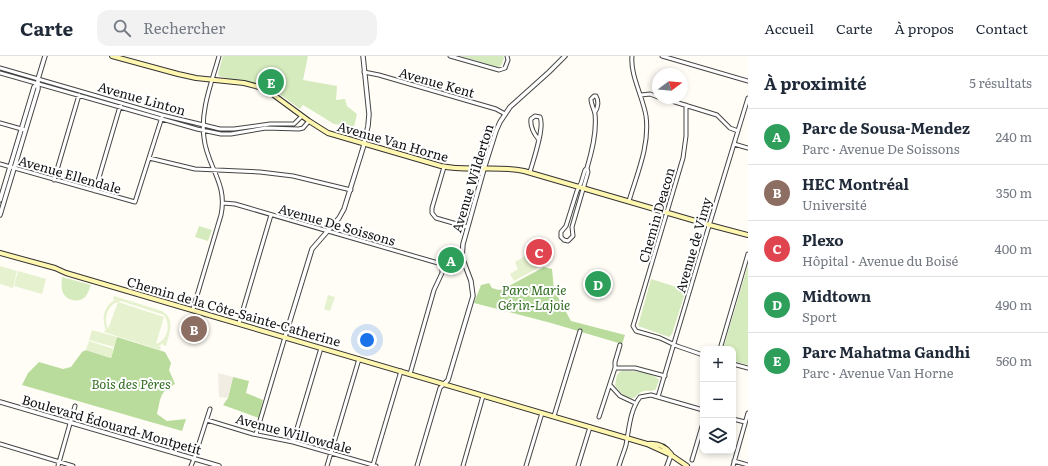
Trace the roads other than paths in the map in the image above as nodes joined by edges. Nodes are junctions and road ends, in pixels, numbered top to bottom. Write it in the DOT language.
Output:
graph roads {
  1 [pos="45,56"];
  2 [pos="112,56"];
  3 [pos="219,56"];
  4 [pos="363,56"];
  5 [pos="450,56"];
  6 [pos="507,56"];
  7 [pos="565,56"];
  8 [pos="632,56"];
  9 [pos="662,56"];
  10 [pos="0,68"];
  11 [pos="364,72"];
  12 [pos="0,73"];
  13 [pos="212,79"];
  14 [pos="38,81"];
  15 [pos="748,81"];
  16 [pos="80,91"];
  17 [pos="79,95"];
  18 [pos="641,95"];
  19 [pos="652,95"];
  20 [pos="748,98"];
  21 [pos="122,103"];
  22 [pos="683,104"];
  23 [pos="686,105"];
  24 [pos="120,108"];
  25 [pos="595,112"];
  26 [pos="505,114"];
  27 [pos="302,116"];
  28 [pos="162,117"];
  29 [pos="309,122"];
  30 [pos="0,123"];
  31 [pos="281,123"];
  32 [pos="203,126"];
  33 [pos="281,128"];
  34 [pos="23,130"];
  35 [pos="203,130"];
  36 [pos="738,131"];
  37 [pos="539,140"];
  38 [pos="364,144"];
  39 [pos="734,144"];
  40 [pos="748,148"];
  41 [pos="149,158"];
  42 [pos="0,164"];
  43 [pos="444,167"];
  44 [pos="12,168"];
  45 [pos="484,169"];
  46 [pos="214,170"];
  47 [pos="530,172"];
  48 [pos="54,180"];
  49 [pos="581,188"];
  50 [pos="351,190"];
  51 [pos="95,191"];
  52 [pos="0,200"];
  53 [pos="629,201"];
  54 [pos="223,203"];
  55 [pos="667,213"];
  56 [pos="0,215"];
  57 [pos="271,215"];
  58 [pos="709,225"];
  59 [pos="467,227"];
  60 [pos="327,231"];
  61 [pos="748,235"];
  62 [pos="0,253"];
  63 [pos="748,254"];
  64 [pos="193,309"];
  65 [pos="239,324"];
  66 [pos="580,331"];
  67 [pos="285,337"];
  68 [pos="674,344"];
  69 [pos="620,345"];
  70 [pos="721,346"];
  71 [pos="321,347"];
  72 [pos="700,354"];
  73 [pos="359,359"];
  74 [pos="736,365"];
  75 [pos="615,368"];
  76 [pos="748,368"];
  77 [pos="401,371"];
  78 [pos="410,374"];
  79 [pos="665,376"];
  80 [pos="444,384"];
  81 [pos="610,385"];
  82 [pos="483,396"];
  83 [pos="658,397"];
  84 [pos="0,402"];
  85 [pos="636,403"];
  86 [pos="75,406"];
  87 [pos="210,409"];
  88 [pos="700,409"];
  89 [pos="542,413"];
  90 [pos="748,413"];
  91 [pos="554,416"];
  92 [pos="599,417"];
  93 [pos="207,420"];
  94 [pos="736,420"];
  95 [pos="70,422"];
  96 [pos="745,422"];
  97 [pos="590,427"];
  98 [pos="743,432"];
  99 [pos="700,433"];
  100 [pos="748,433"];
  101 [pos="256,434"];
  102 [pos="626,437"];
  103 [pos="292,442"];
  104 [pos="0,444"];
  105 [pos="331,453"];
  106 [pos="672,455"];
  107 [pos="194,459"];
  108 [pos="692,460"];
  109 [pos="734,461"];
  110 [pos="59,462"];
  111 [pos="748,465"];
  112 [pos="58,466"];
  113 [pos="74,466"];
  114 [pos="190,466"];
  115 [pos="218,466"];
  116 [pos="328,466"];
  117 [pos="375,466"];
  118 [pos="417,466"];
  119 [pos="462,466"];
  120 [pos="526,466"];
  121 [pos="578,466"];
  122 [pos="619,466"];
  123 [pos="667,466"];
  124 [pos="687,466"];
  125 [pos="733,466"];
  1 -- 14 [label="street"];
  2 -- 13 [label="main road, Avenue Van Horne"];
  3 -- 13 [label="street"];
  4 -- 11 [label="street"];
  5 -- 6 [label="street"];
  7 -- 26 [label="street, Avenue Wilderton"];
  8 -- 18 [label="street"];
  9 -- 15 [label="street"];
  10 -- 14 [label="street, Avenue Linton"];
  11 -- 26 [label="street, Avenue Kent"];
  11 -- 38 [label="street"];
  12 -- 14 [label="street, Avenue Linton"];
  13 -- 27 [label="main road, Avenue Van Horne"];
  13 -- 32 [label="street"];
  14 -- 16 [label="street, Avenue Linton"];
  14 -- 17 [label="street, Avenue Linton"];
  14 -- 34 [label="street"];
  16 -- 17 [label="street"];
  16 -- 21 [label="street, Avenue Linton"];
  17 -- 24 [label="street, Avenue Linton"];
  17 -- 48 [label="street"];
  18 -- 19 [label="street"];
  18 -- 53 [label="street"];
  20 -- 36 [label="street, Avenue de Vimy"];
  21 -- 24 [label="street"];
  21 -- 28 [label="street, Avenue Linton"];
  22 -- 23 [label="street"];
  23 -- 36 [label="street"];
  23 -- 55 [label="street, Chemin Deacon"];
  24 -- 28 [label="street, Avenue Linton"];
  24 -- 51 [label="street"];
  25 -- 25 [label="street"];
  25 -- 49 [label="street"];
  26 -- 45 [label="street, Avenue Wilderton"];
  27 -- 29 [label="main road, Avenue Van Horne"];
  27 -- 31 [label="street, Avenue Linton"];
  28 -- 32 [label="street, Avenue Linton"];
  28 -- 35 [label="street, Avenue Linton"];
  28 -- 41 [label="street"];
  29 -- 33 [label="street, Avenue Linton"];
  29 -- 38 [label="main road, Avenue Van Horne"];
  30 -- 34 [label="street"];
  31 -- 32 [label="street, Avenue Linton"];
  31 -- 33 [label="street"];
  32 -- 35 [label="street"];
  33 -- 35 [label="street, Avenue Linton"];
  34 -- 44 [label="street"];
  35 -- 46 [label="street"];
  36 -- 39 [label="street, Avenue de Vimy"];
  37 -- 37 [label="street"];
  37 -- 47 [label="street"];
  38 -- 43 [label="main road, Avenue Van Horne"];
  38 -- 50 [label="street"];
  39 -- 40 [label="street"];
  39 -- 58 [label="street, Avenue de Vimy"];
  41 -- 46 [label="street"];
  41 -- 51 [label="street, Avenue Ellendale"];
  42 -- 44 [label="street, Avenue Ellendale"];
  43 -- 45 [label="main road, Avenue Van Horne"];
  43 -- 59 [label="street"];
  44 -- 48 [label="street, Avenue Ellendale"];
  44 -- 52 [label="street"];
  44 -- 56 [label="street"];
  45 -- 47 [label="main road, Avenue Van Horne"];
  45 -- 59 [label="street, Avenue Wilderton"];
  46 -- 50 [label="street"];
  46 -- 54 [label="street"];
  47 -- 49 [label="main road, Avenue Van Horne"];
  48 -- 51 [label="street, Avenue Ellendale"];
  49 -- 49 [label="street"];
  49 -- 53 [label="main road, Avenue Van Horne"];
  50 -- 60 [label="street"];
  53 -- 55 [label="main road, Avenue Van Horne"];
  54 -- 57 [label="street, Avenue De Soissons"];
  54 -- 64 [label="street"];
  55 -- 58 [label="main road, Avenue Van Horne"];
  55 -- 68 [label="street, Chemin Deacon"];
  57 -- 60 [label="street, Avenue De Soissons"];
  57 -- 65 [label="street"];
  58 -- 61 [label="main road, Avenue Van Horne"];
  58 -- 68 [label="street, Avenue de Vimy"];
  59 -- 80 [label="street, Avenue Wilderton"];
  60 -- 67 [label="street"];
  60 -- 78 [label="street, Avenue De Soissons"];
  62 -- 64 [label="main road, Chemin de la Côte-Sainte-Catherine"];
  63 -- 70 [label="street"];
  64 -- 65 [label="main road, Chemin de la Côte-Sainte-Catherine"];
  65 -- 67 [label="main road, Chemin de la Côte-Sainte-Catherine"];
  66 -- 91 [label="street"];
  67 -- 71 [label="main road, Chemin de la Côte-Sainte-Catherine"];
  67 -- 101 [label="street"];
  68 -- 72 [label="street"];
  68 -- 79 [label="street, Avenue de Vimy"];
  69 -- 75 [label="street"];
  71 -- 73 [label="main road, Chemin de la Côte-Sainte-Catherine"];
  71 -- 103 [label="street"];
  73 -- 77 [label="main road, Chemin de la Côte-Sainte-Catherine"];
  73 -- 105 [label="street"];
  74 -- 76 [label="street"];
  75 -- 79 [label="street"];
  75 -- 81 [label="street"];
  77 -- 78 [label="main road, Chemin de la Côte-Sainte-Catherine"];
  77 -- 117 [label="street"];
  78 -- 80 [label="main road, Chemin de la Côte-Sainte-Catherine"];
  79 -- 83 [label="street, Avenue de Vimy"];
  80 -- 82 [label="main road, Chemin de la Côte-Sainte-Catherine"];
  80 -- 118 [label="street, Avenue Wilderton"];
  81 -- 85 [label="street"];
  81 -- 92 [label="street"];
  82 -- 89 [label="main road, Chemin de la Côte-Sainte-Catherine"];
  82 -- 119 [label="street"];
  83 -- 85 [label="street"];
  83 -- 88 [label="street"];
  84 -- 95 [label="street, Boulevard Édouard-Montpetit"];
  85 -- 102 [label="street"];
  86 -- 95 [label="street"];
  87 -- 93 [label="street"];
  89 -- 91 [label="main road, Chemin de la Côte-Sainte-Catherine"];
  89 -- 120 [label="street"];
  90 -- 96 [label="street"];
  91 -- 97 [label="main road, Chemin de la Côte-Sainte-Catherine"];
  93 -- 101 [label="street, Avenue Willowdale"];
  93 -- 107 [label="street"];
  94 -- 96 [label="street"];
  95 -- 107 [label="street, Boulevard Édouard-Montpetit"];
  95 -- 110 [label="street"];
  96 -- 98 [label="street"];
  97 -- 102 [label="main road, Chemin de la Côte-Sainte-Catherine"];
  97 -- 121 [label="street"];
  98 -- 100 [label="street"];
  98 -- 109 [label="street"];
  99 -- 108 [label="street"];
  101 -- 103 [label="street, Avenue Willowdale"];
  102 -- 106 [label="main road, Chemin de la Côte-Sainte-Catherine"];
  102 -- 122 [label="street"];
  103 -- 105 [label="street, Avenue Willowdale"];
  104 -- 110 [label="street"];
  105 -- 116 [label="street"];
  105 -- 117 [label="street, Avenue Willowdale"];
  106 -- 123 [label="street"];
  106 -- 124 [label="main road, Chemin de la Côte-Sainte-Catherine"];
  107 -- 114 [label="street"];
  107 -- 115 [label="street, Boulevard Édouard-Montpetit"];
  109 -- 111 [label="street"];
  109 -- 125 [label="street"];
  110 -- 112 [label="street"];
  110 -- 113 [label="street"];
}
